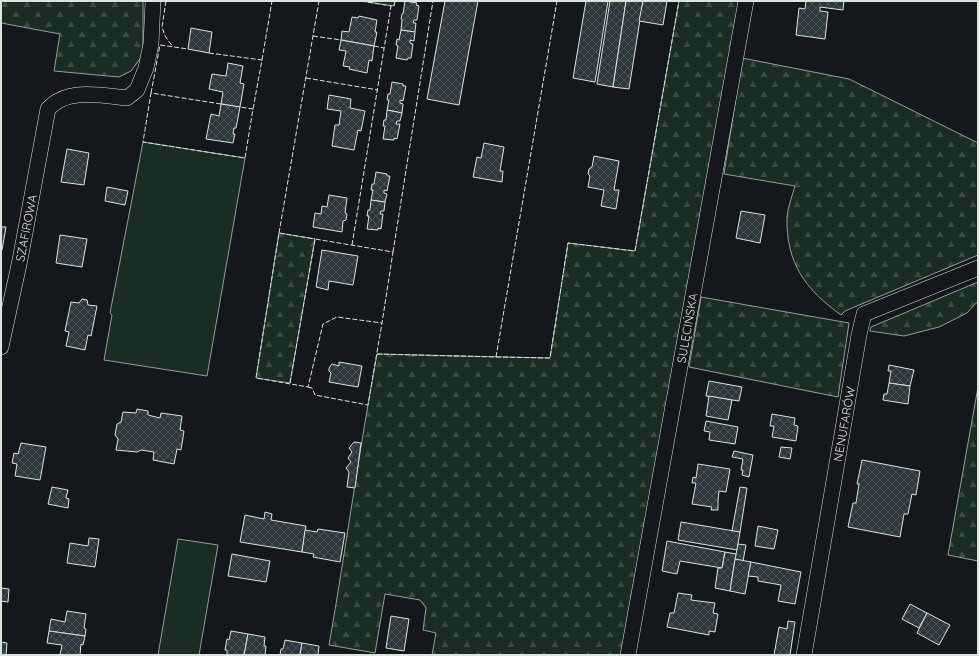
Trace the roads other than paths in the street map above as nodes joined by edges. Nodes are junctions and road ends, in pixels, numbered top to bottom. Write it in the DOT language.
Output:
graph roads {
  1 [pos="153,1"];
  2 [pos="746,1"];
  3 [pos="978,268"];
  4 [pos="1,347"];
  5 [pos="628,655"];
  6 [pos="804,655"];
  1 -- 4 [label="street, SZAFIROWA"];
  2 -- 5 [label="street, SULĘCIŃSKA"];
  3 -- 6 [label="street, NENUFARÓW"];
}
